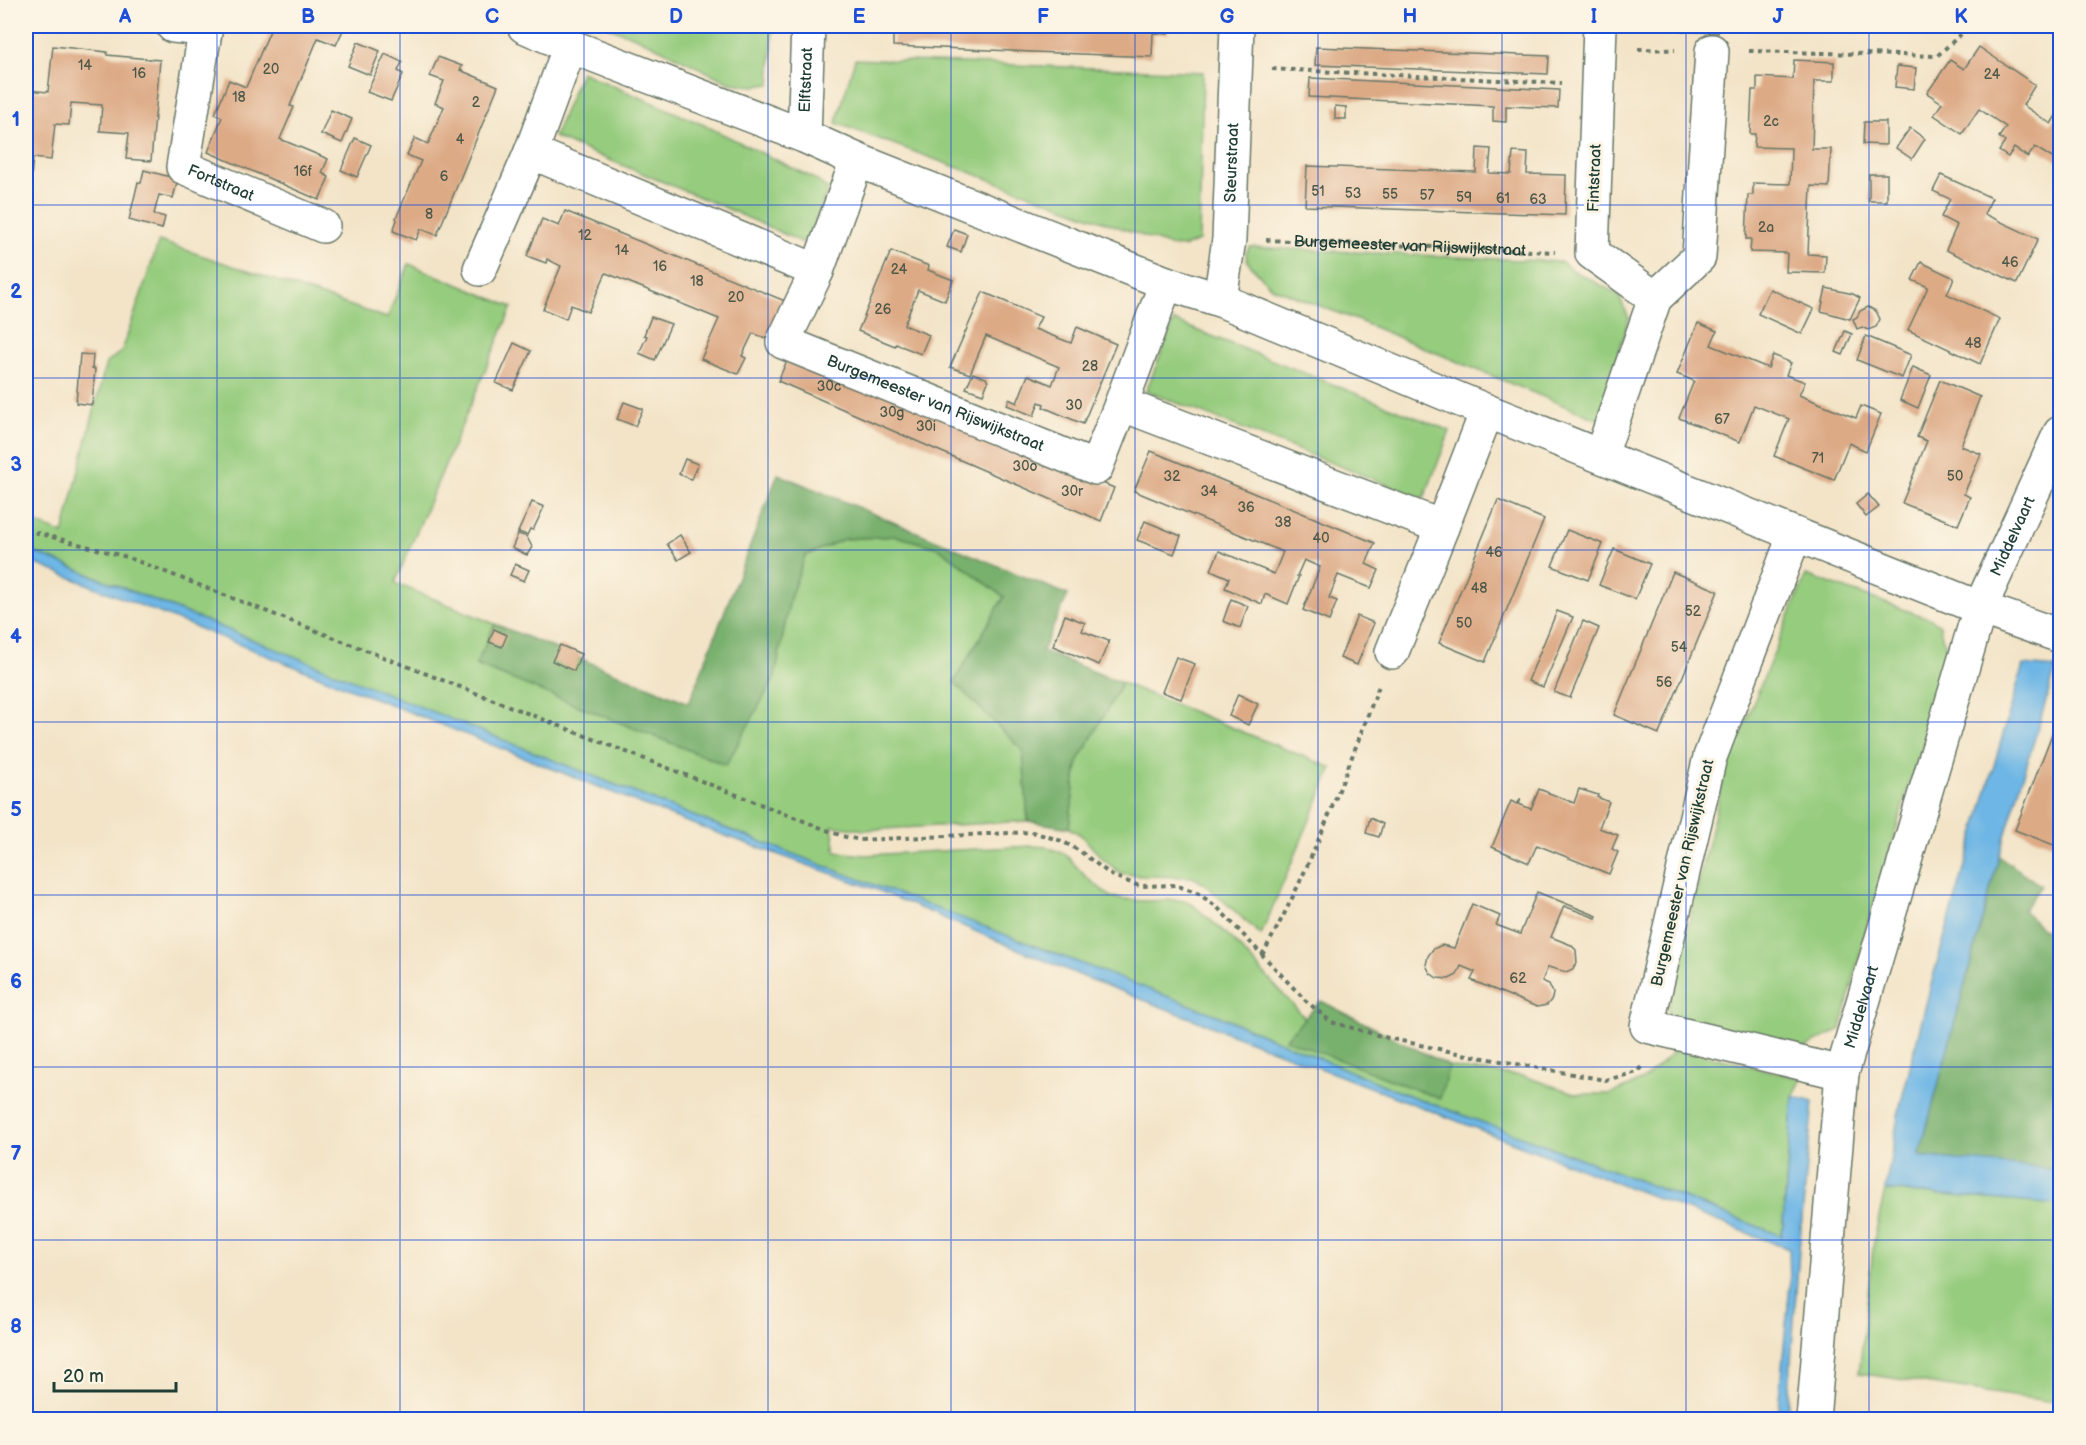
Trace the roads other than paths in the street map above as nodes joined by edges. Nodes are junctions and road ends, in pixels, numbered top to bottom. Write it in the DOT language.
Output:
graph roads {
  1 [pos="195,26"];
  2 [pos="524,26"];
  3 [pos="808,26"];
  4 [pos="1237,26"];
  5 [pos="1600,37"];
  6 [pos="570,46"];
  7 [pos="1712,51"];
  8 [pos="804,136"];
  9 [pos="531,152"];
  10 [pos="857,160"];
  11 [pos="323,226"];
  12 [pos="480,269"];
  13 [pos="817,271"];
  14 [pos="1166,283"];
  15 [pos="1656,298"];
  16 [pos="1220,300"];
  17 [pos="1121,404"];
  18 [pos="1487,411"];
  19 [pos="2061,433"];
  20 [pos="1600,455"];
  21 [pos="1442,526"];
  22 [pos="1795,534"];
  23 [pos="1980,608"];
  24 [pos="2061,636"];
  25 [pos="1392,652"];
  26 [pos="1842,1073"];
  27 [pos="1813,1419"];
  1 -- 11 [label="street, Fortstraat"];
  2 -- 6 [label="street"];
  3 -- 8 [label="street, Elftstraat"];
  4 -- 16 [label="street, Steurstraat"];
  5 -- 15 [label="street, Fintstraat"];
  6 -- 8 [label="street"];
  6 -- 9 [label="street"];
  7 -- 15 [label="street"];
  8 -- 10 [label="street"];
  9 -- 12 [label="street"];
  9 -- 13 [label="street"];
  10 -- 13 [label="street, Burgemeester van Rijswijkstraat"];
  10 -- 14 [label="street"];
  13 -- 17 [label="street, Burgemeester van Rijswijkstraat"];
  14 -- 16 [label="street"];
  14 -- 17 [label="street, Burgemeester van Rijswijkstraat"];
  15 -- 20 [label="street"];
  16 -- 18 [label="street"];
  17 -- 21 [label="street"];
  18 -- 20 [label="street"];
  18 -- 21 [label="street"];
  19 -- 23 [label="street, Middelvaart"];
  20 -- 22 [label="street"];
  21 -- 25 [label="street"];
  22 -- 23 [label="street"];
  22 -- 26 [label="street, Burgemeester van Rijswijkstraat"];
  23 -- 24 [label="street"];
  23 -- 26 [label="street, Middelvaart"];
  26 -- 27 [label="street, Middelvaart"];
}
